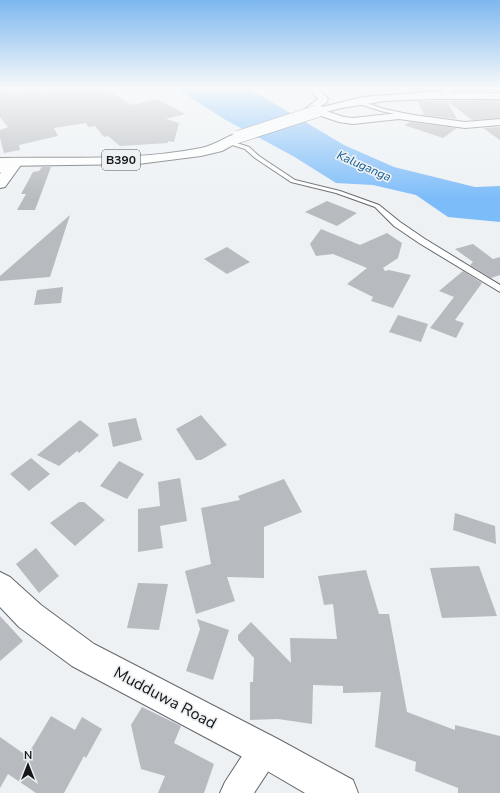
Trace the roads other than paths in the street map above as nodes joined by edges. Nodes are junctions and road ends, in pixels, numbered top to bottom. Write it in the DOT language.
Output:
graph roads {
  1 [pos="277,125"];
  2 [pos="233,140"];
  3 [pos="4,163"];
  4 [pos="0,184"];
  5 [pos="500,289"];
  6 [pos="0,587"];
  7 [pos="264,750"];
  8 [pos="236,793"];
  9 [pos="340,793"];
  1 -- 2 [label="main road, B390, bridge"];
  2 -- 3 [label="main road, B390"];
  2 -- 5 [label="lane"];
  3 -- 4 [label="main road"];
  6 -- 7 [label="main road, Mudduwa Road"];
  7 -- 8 [label="street"];
  7 -- 9 [label="main road, Mudduwa Road"];
}
